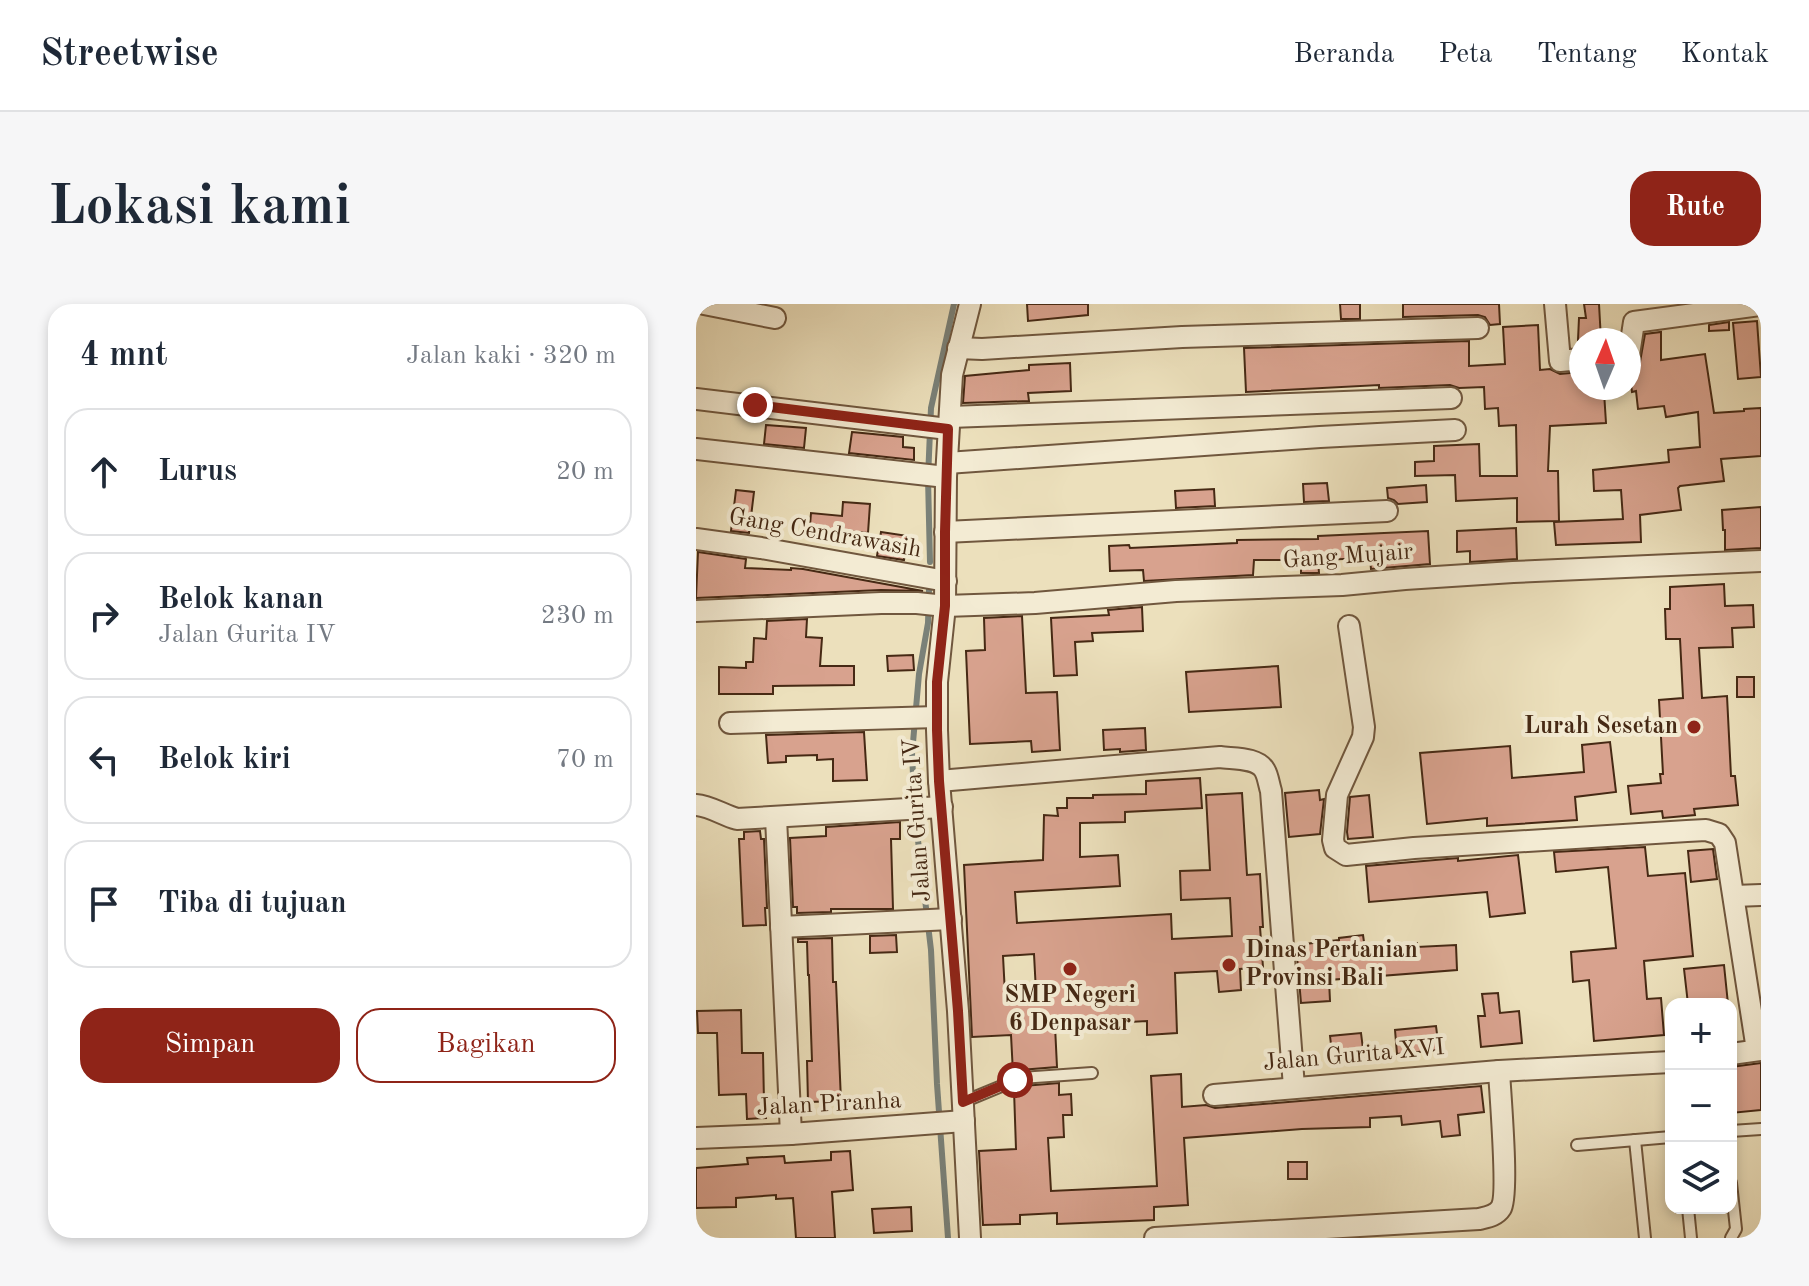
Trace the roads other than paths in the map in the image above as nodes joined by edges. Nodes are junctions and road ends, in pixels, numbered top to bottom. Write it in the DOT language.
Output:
graph roads {
  1 [pos="704,304"];
  2 [pos="970,304"];
  3 [pos="1555,304"];
  4 [pos="1761,305"];
  5 [pos="768,316"];
  6 [pos="1478,328"];
  7 [pos="1633,328"];
  8 [pos="958,348"];
  9 [pos="1569,360"];
  10 [pos="1451,398"];
  11 [pos="696,399"];
  12 [pos="947,424"];
  13 [pos="1455,430"];
  14 [pos="696,449"];
  15 [pos="939,473"];
  16 [pos="1387,511"];
  17 [pos="945,532"];
  18 [pos="696,539"];
  19 [pos="1761,561"];
  20 [pos="946,581"];
  21 [pos="942,606"];
  22 [pos="696,611"];
  23 [pos="1349,626"];
  24 [pos="934,717"];
  25 [pos="730,723"];
  26 [pos="939,781"];
  27 [pos="696,805"];
  28 [pos="939,808"];
  29 [pos="776,818"];
  30 [pos="1761,895"];
  31 [pos="1734,896"];
  32 [pos="938,919"];
  33 [pos="781,927"];
  34 [pos="1759,1050"];
  35 [pos="1737,1053"];
  36 [pos="1665,1062"];
  37 [pos="1499,1071"];
  38 [pos="1092,1073"];
  39 [pos="1294,1087"];
  40 [pos="1214,1095"];
  41 [pos="961,1115"];
  42 [pos="1761,1129"];
  43 [pos="1737,1131"];
  44 [pos="791,1134"];
  45 [pos="696,1138"];
  46 [pos="1665,1138"];
  47 [pos="1635,1140"];
  48 [pos="1577,1145"];
  49 [pos="1689,1214"];
  50 [pos="1734,1214"];
  51 [pos="970,1238"];
  52 [pos="1155,1238"];
  53 [pos="1645,1238"];
  54 [pos="1691,1238"];
  55 [pos="1731,1238"];
  1 -- 5 [label="street"];
  2 -- 8 [label="street, Jalan Gurita IV"];
  3 -- 9 [label="street"];
  4 -- 7 [label="street"];
  6 -- 8 [label="street"];
  8 -- 12 [label="street, Jalan Gurita IV"];
  10 -- 12 [label="street"];
  11 -- 12 [label="street"];
  12 -- 15 [label="street, Jalan Gurita IV"];
  13 -- 15 [label="street"];
  14 -- 15 [label="street"];
  15 -- 17 [label="street, Jalan Gurita IV"];
  16 -- 17 [label="street"];
  17 -- 20 [label="street, Jalan Gurita IV"];
  18 -- 20 [label="street, Gang Cendrawasih"];
  19 -- 21 [label="street, Gang Mujair"];
  20 -- 21 [label="street, Jalan Gurita IV"];
  21 -- 22 [label="street, Gang Mujair"];
  21 -- 24 [label="street, Jalan Gurita IV"];
  23 -- 31 [label="street"];
  24 -- 25 [label="street"];
  24 -- 26 [label="street, Jalan Gurita IV"];
  26 -- 28 [label="street, Jalan Gurita IV"];
  26 -- 39 [label="street"];
  27 -- 29 [label="street"];
  28 -- 29 [label="street"];
  28 -- 32 [label="street, Jalan Gurita IV"];
  29 -- 33 [label="street"];
  30 -- 31 [label="street"];
  31 -- 34 [label="street"];
  32 -- 33 [label="street"];
  32 -- 41 [label="street, Jalan Gurita IV"];
  33 -- 44 [label="street"];
  34 -- 35 [label="street"];
  36 -- 37 [label="street"];
  37 -- 39 [label="street, Jalan Gurita XVI"];
  37 -- 52 [label="street"];
  38 -- 41 [label="lane"];
  39 -- 40 [label="street, Jalan Gurita XVI"];
  41 -- 44 [label="street, Jalan Piranha"];
  41 -- 51 [label="street, Jalan Gurita IV"];
  42 -- 43 [label="lane"];
  44 -- 45 [label="street, Jalan Piranha"];
  46 -- 47 [label="lane"];
  47 -- 48 [label="lane"];
  47 -- 53 [label="lane"];
  49 -- 54 [label="lane"];
  50 -- 55 [label="lane"];
}
